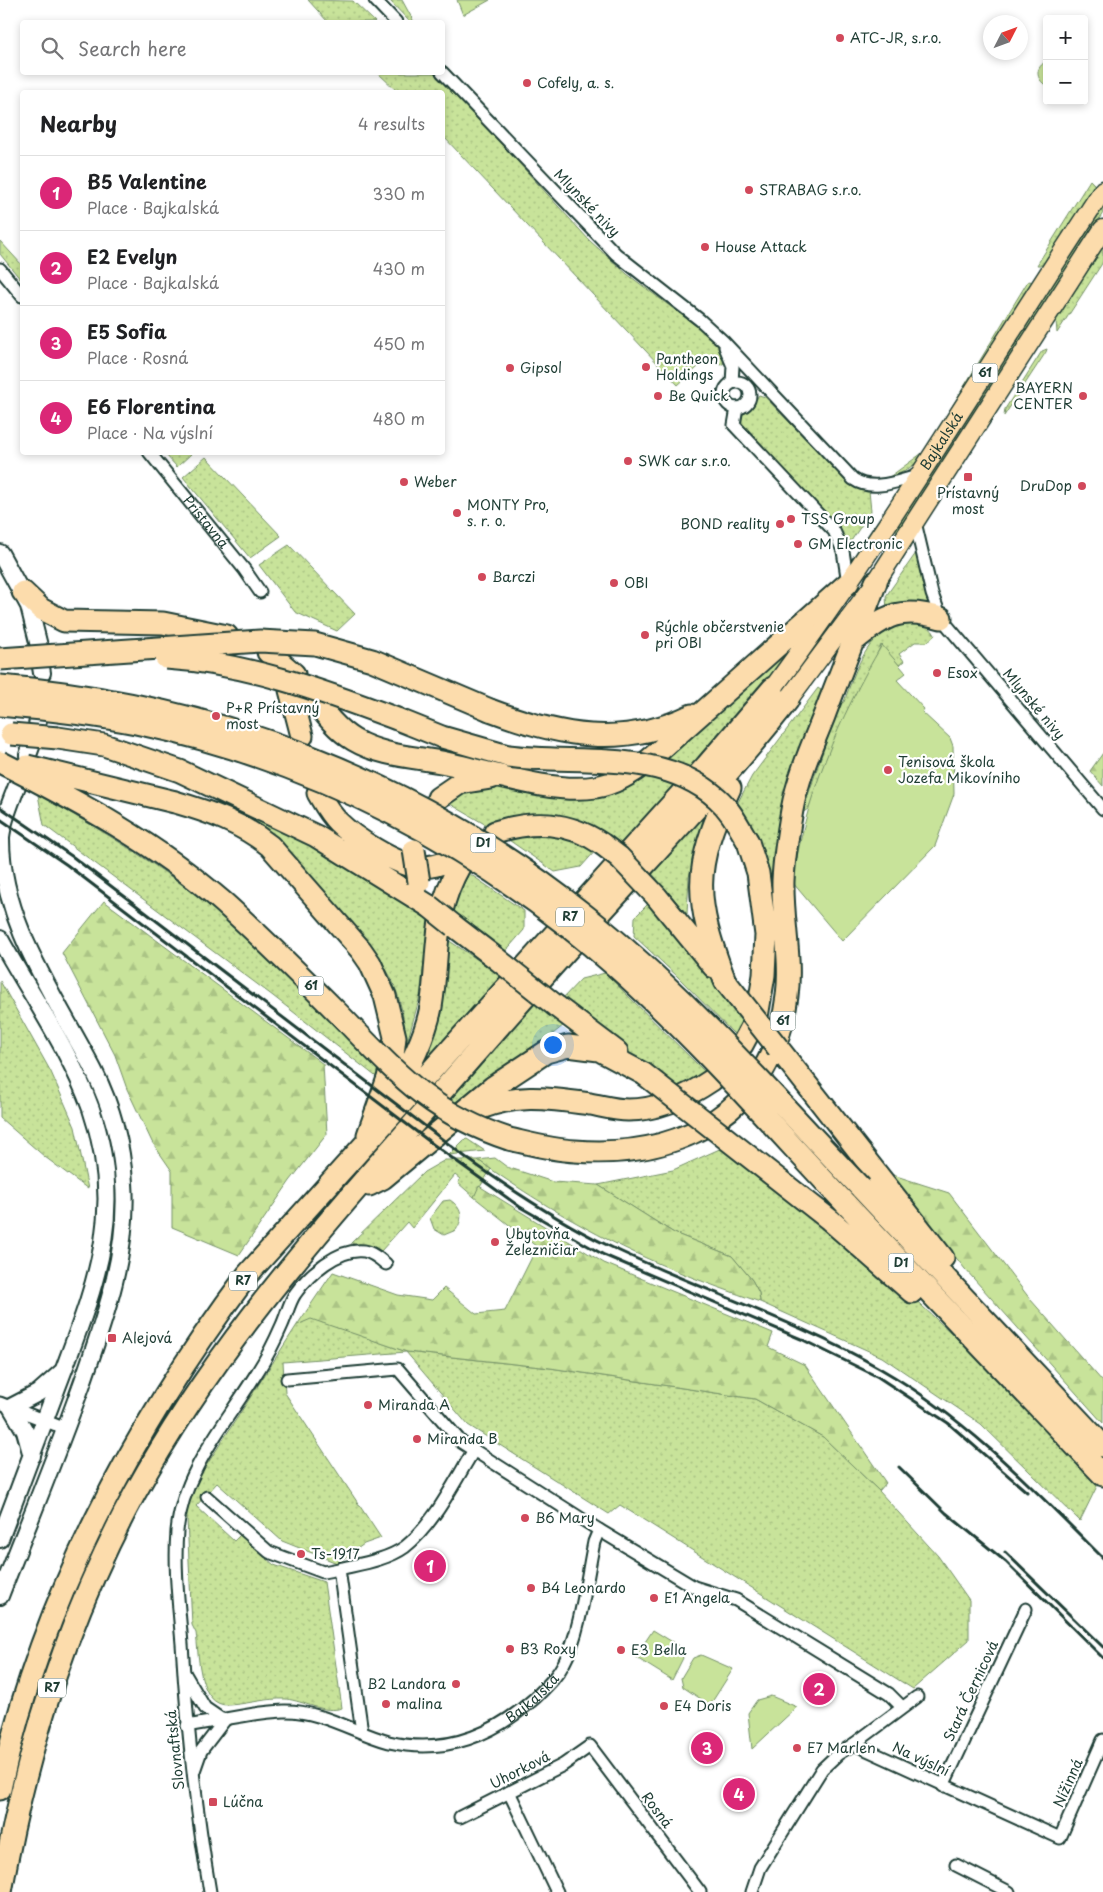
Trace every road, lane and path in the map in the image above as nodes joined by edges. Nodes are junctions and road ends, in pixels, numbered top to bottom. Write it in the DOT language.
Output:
graph roads {
  1 [pos="375,0"];
  2 [pos="394,20"];
  3 [pos="445,75"];
  4 [pos="1102,189"];
  5 [pos="1103,229"];
  6 [pos="0,269"];
  7 [pos="20,294"];
  8 [pos="723,341"];
  9 [pos="746,364"];
  10 [pos="741,385"];
  11 [pos="770,392"];
  12 [pos="737,408"];
  13 [pos="151,455"];
  14 [pos="921,475"];
  15 [pos="915,522"];
  16 [pos="0,553"];
  17 [pos="876,582"];
  18 [pos="848,583"];
  19 [pos="23,592"];
  20 [pos="260,592"];
  21 [pos="941,618"];
  22 [pos="228,636"];
  23 [pos="854,641"];
  24 [pos="40,650"];
  25 [pos="268,652"];
  26 [pos="88,653"];
  27 [pos="0,659"];
  28 [pos="0,686"];
  29 [pos="780,694"];
  30 [pos="312,697"];
  31 [pos="0,705"];
  32 [pos="708,708"];
  33 [pos="6,732"];
  34 [pos="302,736"];
  35 [pos="748,748"];
  36 [pos="0,761"];
  37 [pos="504,777"];
  38 [pos="18,783"];
  39 [pos="318,793"];
  40 [pos="438,798"];
  41 [pos="1103,809"];
  42 [pos="495,832"];
  43 [pos="0,837"];
  44 [pos="414,844"];
  45 [pos="0,847"];
  46 [pos="429,906"];
  47 [pos="0,939"];
  48 [pos="725,981"];
  49 [pos="742,1045"];
  50 [pos="644,1074"];
  51 [pos="712,1080"];
  52 [pos="454,1121"];
  53 [pos="364,1144"];
  54 [pos="352,1194"];
  55 [pos="386,1264"];
  56 [pos="972,1308"];
  57 [pos="958,1322"];
  58 [pos="63,1371"];
  59 [pos="287,1379"];
  60 [pos="6,1405"];
  61 [pos="46,1421"];
  62 [pos="66,1429"];
  63 [pos="1103,1446"];
  64 [pos="474,1450"];
  65 [pos="32,1456"];
  66 [pos="1103,1475"];
  67 [pos="207,1497"];
  68 [pos="599,1530"];
  69 [pos="0,1539"];
  70 [pos="339,1569"];
  71 [pos="0,1596"];
  72 [pos="1026,1609"];
  73 [pos="183,1670"];
  74 [pos="917,1697"];
  75 [pos="902,1707"];
  76 [pos="224,1721"];
  77 [pos="187,1726"];
  78 [pos="362,1732"];
  79 [pos="1103,1740"];
  80 [pos="854,1744"];
  81 [pos="590,1746"];
  82 [pos="193,1775"];
  83 [pos="943,1786"];
  84 [pos="0,1789"];
  85 [pos="509,1792"];
  86 [pos="460,1817"];
  87 [pos="1060,1838"];
  88 [pos="956,1865"];
  89 [pos="1,1892"];
  90 [pos="210,1892"];
  91 [pos="557,1892"];
  92 [pos="700,1892"];
  93 [pos="752,1892"];
  94 [pos="1009,1892"];
  1 -- 2 [label="street"];
  3 -- 8 [label="street, Mlynské nivy"];
  4 -- 14 [label="main road, Bajkalská / 61"];
  5 -- 15 [label="main road, Bajkalská / 61"];
  6 -- 7 [label="street"];
  8 -- 9 [label="street, Mlynské nivy"];
  8 -- 10 [label="street, Mlynské nivy"];
  9 -- 10 [label="street, Mlynské nivy"];
  9 -- 11 [label="street, Mlynské nivy"];
  10 -- 11 [label="street"];
  10 -- 12 [label="street, Mlynské nivy"];
  10 -- 12 [label="street, Mlynské nivy"];
  11 -- 14 [label="street, Mlynské nivy"];
  12 -- 18 [label="street"];
  13 -- 20 [label="street, Prístavná"];
  14 -- 18 [label="main road, Bajkalská / 61"];
  15 -- 17 [label="main road, Bajkalská / 61"];
  15 -- 21 [label="street, Mlynské nivy"];
  16 -- 19 [label="main road"];
  17 -- 23 [label="highway, 61"];
  17 -- 29 [label="main road, Bajkalská"];
  18 -- 29 [label="main road, Bajkalská"];
  18 -- 32 [label="highway"];
  19 -- 22 [label="highway"];
  19 -- 24 [label="main road"];
  21 -- 23 [label="highway"];
  21 -- 41 [label="street, Mlynské nivy"];
  23 -- 36 [label="highway, 61, bridge"];
  25 -- 34 [label="highway"];
  26 -- 27 [label="highway, bridge"];
  26 -- 32 [label="highway, bridge"];
  26 -- 49 [label="highway, bridge"];
  28 -- 56 [label="highway, D1, bridge"];
  29 -- 35 [label="highway, R7"];
  29 -- 53 [label="highway, R7"];
  30 -- 37 [label="highway"];
  31 -- 57 [label="highway, D1, bridge"];
  32 -- 37 [label="highway"];
  33 -- 46 [label="highway, bridge"];
  35 -- 48 [label="highway"];
  35 -- 54 [label="highway, R7"];
  36 -- 53 [label="highway, bridge"];
  37 -- 40 [label="highway"];
  38 -- 43 [label="main road"];
  39 -- 53 [label="highway"];
  42 -- 48 [label="highway, bridge"];
  43 -- 45 [label="main road"];
  44 -- 46 [label="highway, bridge"];
  45 -- 62 [label="main road"];
  46 -- 50 [label="highway, bridge"];
  47 -- 58 [label="main road"];
  48 -- 56 [label="highway, bridge"];
  50 -- 52 [label="highway"];
  50 -- 57 [label="highway, bridge"];
  51 -- 52 [label="highway"];
  52 -- 54 [label="highway"];
  53 -- 84 [label="highway, R7"];
  54 -- 89 [label="highway, R7"];
  55 -- 73 [label="street, Slovnaftská"];
  56 -- 63 [label="highway, D1"];
  57 -- 66 [label="highway, D1"];
  58 -- 60 [label="main road"];
  58 -- 61 [label="main road"];
  59 -- 64 [label="street"];
  60 -- 61 [label="street"];
  60 -- 65 [label="main road"];
  61 -- 62 [label="street"];
  61 -- 65 [label="main road"];
  62 -- 71 [label="main road"];
  64 -- 68 [label="street"];
  64 -- 70 [label="street"];
  65 -- 69 [label="main road"];
  67 -- 70 [label="street"];
  68 -- 75 [label="street"];
  68 -- 78 [label="street, Bajkalská"];
  70 -- 78 [label="street"];
  72 -- 83 [label="street, Stará Černicová"];
  73 -- 76 [label="street"];
  73 -- 77 [label="street, Slovnaftská"];
  74 -- 75 [label="street"];
  75 -- 80 [label="street"];
  76 -- 77 [label="street, Bajkalská"];
  76 -- 78 [label="street, Bajkalská"];
  76 -- 82 [label="street"];
  77 -- 82 [label="street, Slovnaftská"];
  79 -- 87 [label="street, Nížinná"];
  80 -- 83 [label="street, Na výslní"];
  80 -- 93 [label="street"];
  81 -- 85 [label="street, Uhorková"];
  81 -- 92 [label="street, Rosná"];
  82 -- 90 [label="street, Slovnaftská"];
  83 -- 87 [label="street, Na výslní"];
  85 -- 86 [label="street, Uhorková"];
  85 -- 91 [label="street"];
  88 -- 94 [label="street"];
}
